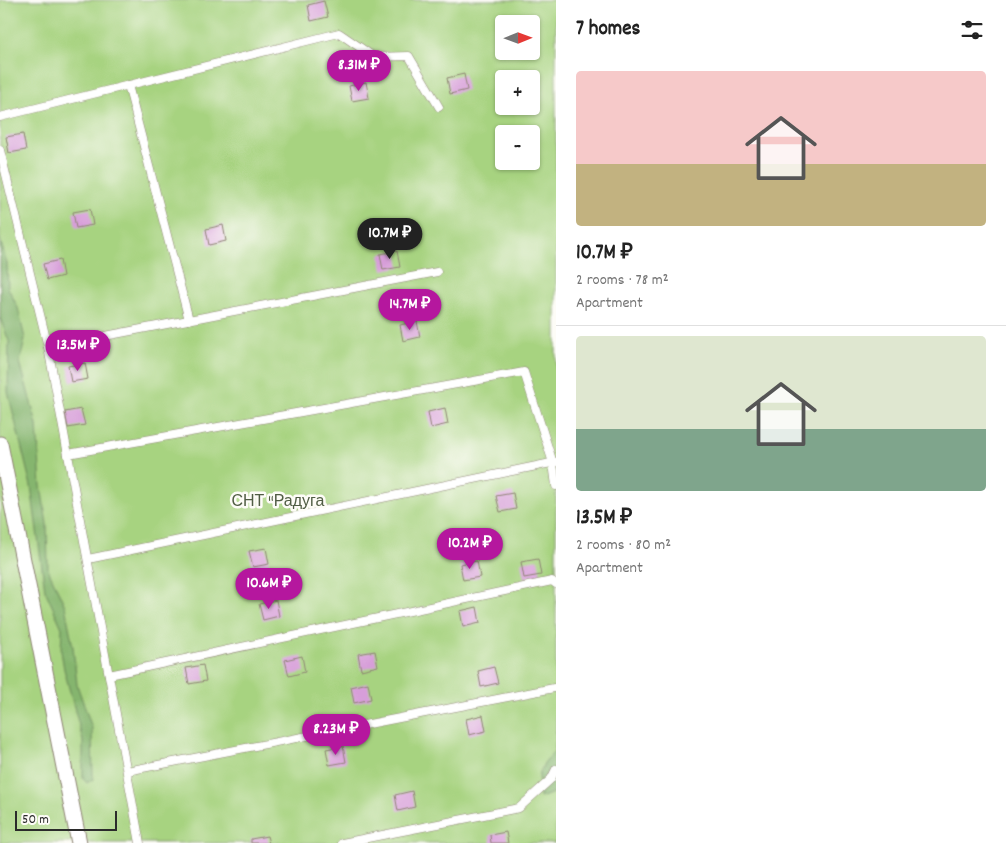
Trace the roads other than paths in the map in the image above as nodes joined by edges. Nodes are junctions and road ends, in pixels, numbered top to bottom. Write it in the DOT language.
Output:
graph roads {
  1 [pos="128,85"];
  2 [pos="439,107"];
  3 [pos="0,117"];
  4 [pos="0,150"];
  5 [pos="437,272"];
  6 [pos="189,320"];
  7 [pos="48,347"];
  8 [pos="0,444"];
  9 [pos="68,454"];
  10 [pos="554,463"];
  11 [pos="556,486"];
  12 [pos="88,559"];
  13 [pos="556,584"];
  14 [pos="109,675"];
  15 [pos="554,688"];
  16 [pos="556,770"];
  17 [pos="127,771"];
  18 [pos="79,843"];
  19 [pos="140,843"];
  20 [pos="342,843"];
  1 -- 2 [label="lane"];
  1 -- 3 [label="lane"];
  1 -- 6 [label="lane"];
  4 -- 7 [label="lane"];
  5 -- 6 [label="lane"];
  6 -- 7 [label="lane"];
  7 -- 9 [label="lane"];
  8 -- 18 [label="street"];
  9 -- 10 [label="lane"];
  9 -- 12 [label="lane"];
  10 -- 11 [label="lane"];
  10 -- 12 [label="lane"];
  12 -- 14 [label="lane"];
  13 -- 14 [label="lane"];
  14 -- 17 [label="lane"];
  15 -- 17 [label="lane"];
  16 -- 20 [label="lane"];
  17 -- 19 [label="lane"];
}
